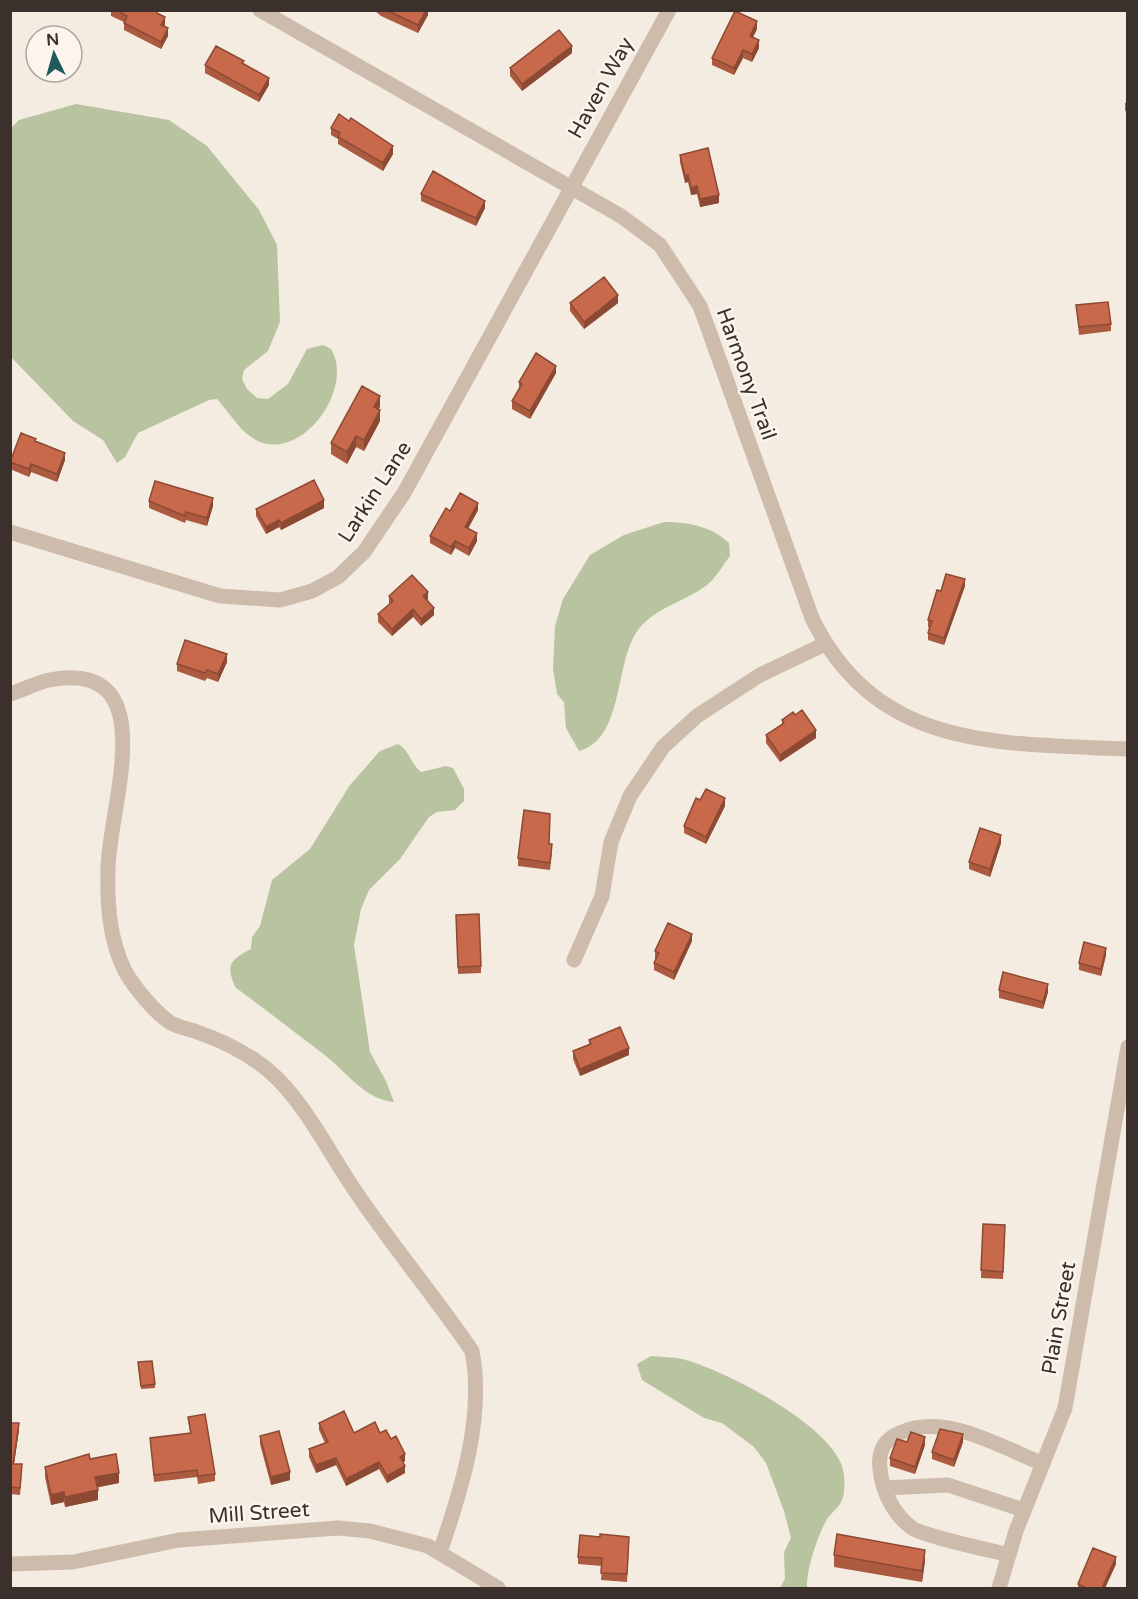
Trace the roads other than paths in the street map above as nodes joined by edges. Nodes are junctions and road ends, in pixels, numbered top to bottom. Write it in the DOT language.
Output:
graph roads {
  1 [pos="260,10"];
  2 [pos="669,10"];
  3 [pos="570,187"];
  4 [pos="10,532"];
  5 [pos="825,644"];
  6 [pos="10,694"];
  7 [pos="1128,749"];
  8 [pos="574,960"];
  9 [pos="1128,1047"];
  10 [pos="1043,1464"];
  11 [pos="884,1488"];
  12 [pos="1024,1510"];
  13 [pos="440,1552"];
  14 [pos="1008,1555"];
  15 [pos="10,1564"];
  16 [pos="498,1588"];
  17 [pos="999,1588"];
  1 -- 3 [label="street, Harmony Trail"];
  2 -- 3 [label="street, Haven Way"];
  3 -- 4 [label="street, Larkin Lane"];
  3 -- 5 [label="street, Harmony Trail"];
  5 -- 7 [label="street, Harmony Trail"];
  5 -- 8 [label="street"];
  6 -- 13 [label="street"];
  9 -- 10 [label="street, Plain Street"];
  10 -- 11 [label="street"];
  10 -- 12 [label="street, Plain Street"];
  11 -- 12 [label="street"];
  11 -- 14 [label="street"];
  12 -- 14 [label="street, Plain Street"];
  13 -- 15 [label="street, Mill Street"];
  13 -- 16 [label="street, Mill Street"];
  14 -- 17 [label="street, Plain Street"];
}
